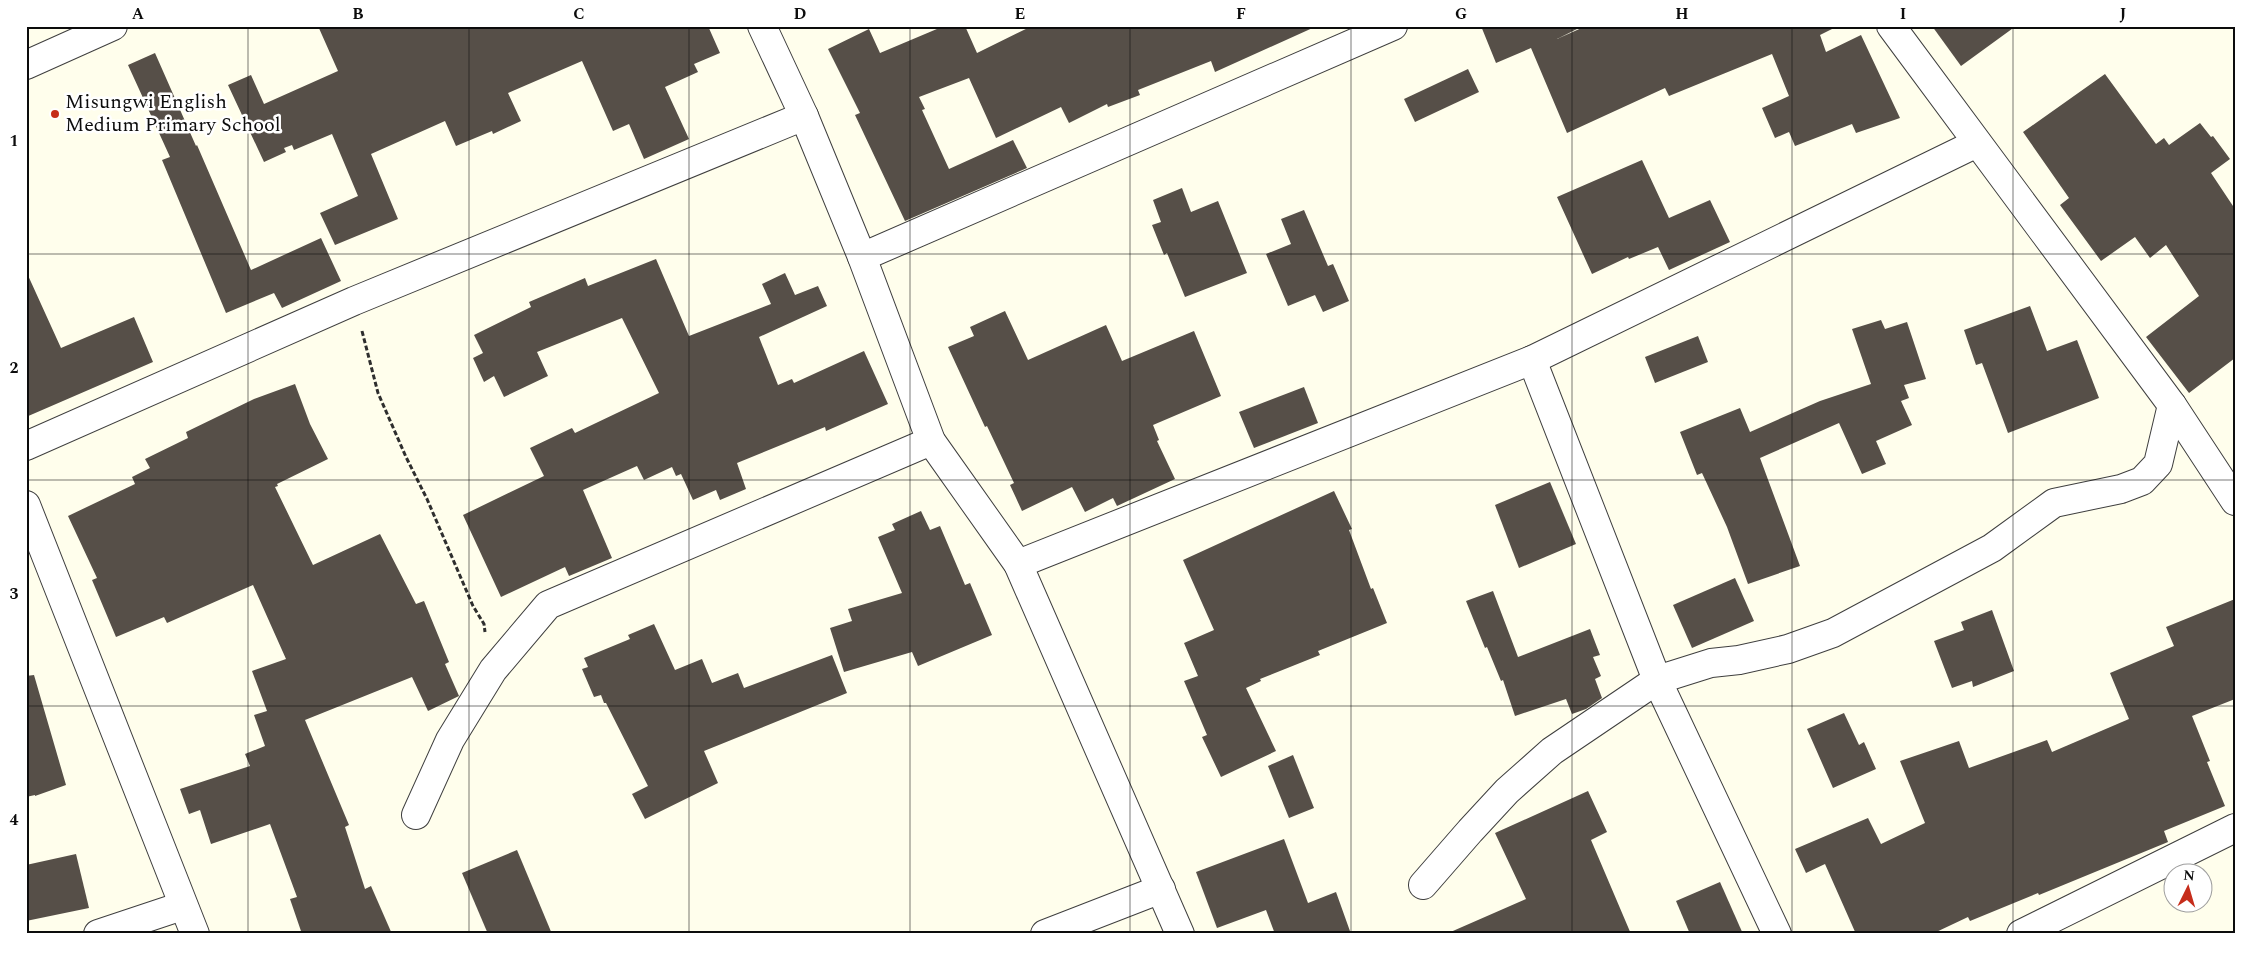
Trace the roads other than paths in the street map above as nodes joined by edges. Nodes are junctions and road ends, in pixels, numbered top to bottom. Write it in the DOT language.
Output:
graph roads {
  1 [pos="113,26"];
  2 [pos="762,26"];
  3 [pos="1392,26"];
  4 [pos="1891,26"];
  5 [pos="26,65"];
  6 [pos="804,116"];
  7 [pos="1977,143"];
  8 [pos="862,257"];
  9 [pos="1532,360"];
  10 [pos="2172,405"];
  11 [pos="931,441"];
  12 [pos="26,446"];
  13 [pos="2235,500"];
  14 [pos="26,505"];
  15 [pos="32,537"];
  16 [pos="1018,564"];
  17 [pos="1657,680"];
  18 [pos="416,815"];
  19 [pos="2235,828"];
  20 [pos="1424,884"];
  21 [pos="1161,889"];
  22 [pos="182,906"];
  23 [pos="98,934"];
  24 [pos="195,934"];
  25 [pos="1046,934"];
  26 [pos="1180,934"];
  27 [pos="1777,934"];
  28 [pos="2021,934"];
  1 -- 5 [label="street"];
  2 -- 6 [label="street"];
  3 -- 8 [label="street"];
  4 -- 7 [label="street"];
  6 -- 8 [label="street"];
  6 -- 12 [label="street"];
  7 -- 9 [label="street"];
  7 -- 10 [label="street"];
  8 -- 11 [label="street"];
  9 -- 16 [label="street"];
  9 -- 17 [label="street"];
  10 -- 13 [label="street"];
  10 -- 17 [label="street"];
  11 -- 16 [label="street"];
  11 -- 18 [label="street"];
  14 -- 15 [label="street"];
  15 -- 22 [label="street"];
  16 -- 21 [label="street"];
  17 -- 20 [label="street"];
  17 -- 27 [label="street"];
  19 -- 28 [label="street"];
  21 -- 25 [label="street"];
  21 -- 26 [label="street"];
  22 -- 23 [label="street"];
  22 -- 24 [label="street"];
}
